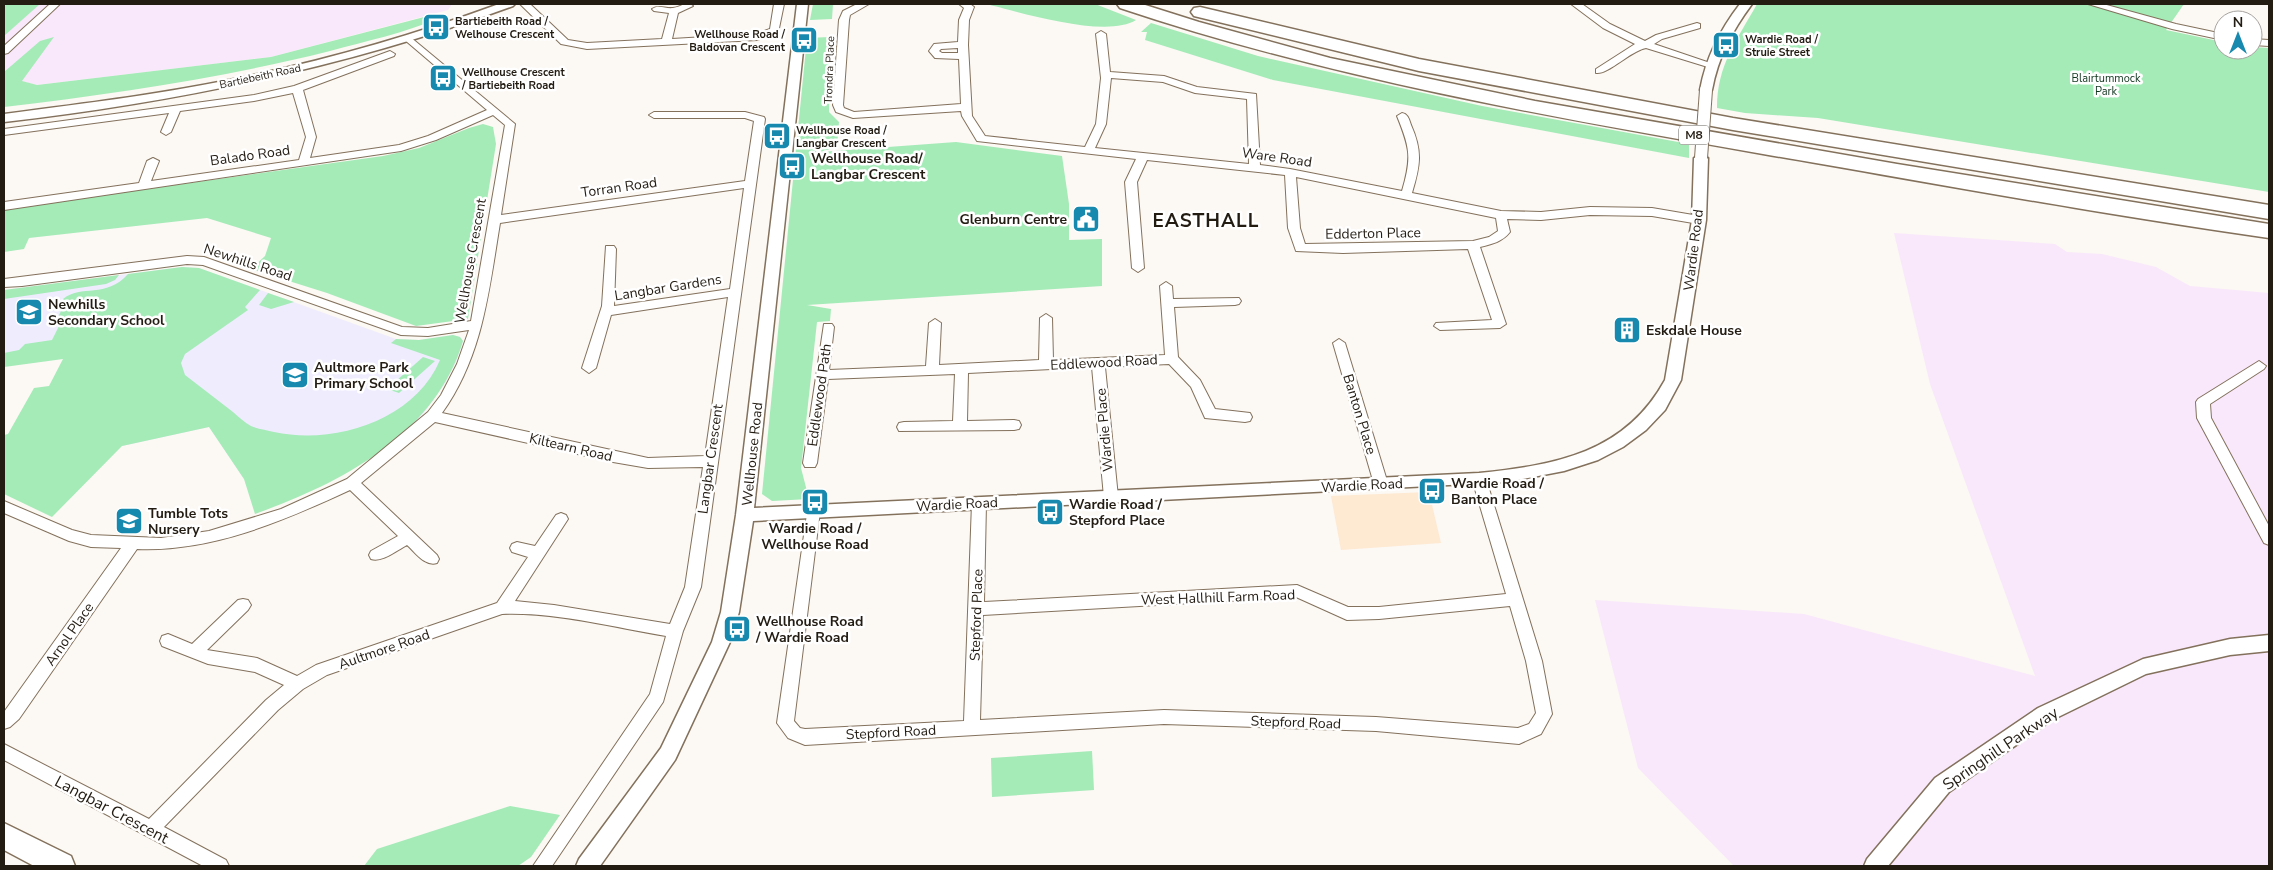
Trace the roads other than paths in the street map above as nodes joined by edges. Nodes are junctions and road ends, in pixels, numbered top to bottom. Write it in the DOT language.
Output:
graph roads {
  1 [pos="55,4"];
  2 [pos="509,4"];
  3 [pos="525,4"];
  4 [pos="779,4"];
  5 [pos="802,4"];
  6 [pos="864,4"];
  7 [pos="1126,4"];
  8 [pos="1177,4"];
  9 [pos="1576,4"];
  10 [pos="1746,4"];
  11 [pos="2093,4"];
  12 [pos="688,6"];
  13 [pos="966,8"];
  14 [pos="657,9"];
  15 [pos="674,11"];
  16 [pos="1697,26"];
  17 [pos="1101,34"];
  18 [pos="2213,36"];
  19 [pos="409,39"];
  20 [pos="666,42"];
  21 [pos="1644,46"];
  22 [pos="4,52"];
  23 [pos="390,54"];
  24 [pos="1711,65"];
  25 [pos="1600,71"];
  26 [pos="1106,75"];
  27 [pos="297,89"];
  28 [pos="967,107"];
  29 [pos="176,108"];
  30 [pos="493,111"];
  31 [pos="654,115"];
  32 [pos="1402,116"];
  33 [pos="4,118"];
  34 [pos="4,132"];
  35 [pos="166,132"];
  36 [pos="1089,150"];
  37 [pos="1143,156"];
  38 [pos="1701,158"];
  39 [pos="153,161"];
  40 [pos="303,163"];
  41 [pos="1255,168"];
  42 [pos="1290,172"];
  43 [pos="144,184"];
  44 [pos="749,184"];
  45 [pos="1406,196"];
  46 [pos="4,206"];
  47 [pos="2269,212"];
  48 [pos="1501,215"];
  49 [pos="493,220"];
  50 [pos="1699,220"];
  51 [pos="2269,231"];
  52 [pos="1473,245"];
  53 [pos="610,249"];
  54 [pos="1138,268"];
  55 [pos="4,282"];
  56 [pos="1166,286"];
  57 [pos="735,292"];
  58 [pos="1235,301"];
  59 [pos="1168,304"];
  60 [pos="606,312"];
  61 [pos="1046,318"];
  62 [pos="935,323"];
  63 [pos="477,324"];
  64 [pos="1440,326"];
  65 [pos="828,327"];
  66 [pos="1339,344"];
  67 [pos="1172,359"];
  68 [pos="1098,362"];
  69 [pos="1046,365"];
  70 [pos="2259,366"];
  71 [pos="589,368"];
  72 [pos="962,368"];
  73 [pos="932,370"];
  74 [pos="822,375"];
  75 [pos="433,416"];
  76 [pos="1244,417"];
  77 [pos="960,425"];
  78 [pos="1014,425"];
  79 [pos="904,427"];
  80 [pos="710,462"];
  81 [pos="810,463"];
  82 [pos="1479,479"];
  83 [pos="352,483"];
  84 [pos="1381,484"];
  85 [pos="1111,497"];
  86 [pos="979,503"];
  87 [pos="4,507"];
  88 [pos="813,511"];
  89 [pos="745,515"];
  90 [pos="561,519"];
  91 [pos="408,537"];
  92 [pos="2269,539"];
  93 [pos="132,544"];
  94 [pos="517,548"];
  95 [pos="538,553"];
  96 [pos="376,556"];
  97 [pos="432,559"];
  98 [pos="1515,599"];
  99 [pos="243,605"];
  100 [pos="502,608"];
  101 [pos="976,609"];
  102 [pos="676,631"];
  103 [pos="168,641"];
  104 [pos="2269,643"];
  105 [pos="194,652"];
  106 [pos="297,684"];
  107 [pos="4,722"];
  108 [pos="972,727"];
  109 [pos="4,752"];
  110 [pos="151,829"];
  111 [pos="4,836"];
  112 [pos="60,866"];
  113 [pos="220,866"];
  114 [pos="542,866"];
  115 [pos="587,866"];
  116 [pos="1875,866"];
  1 -- 22 [label="street"];
  2 -- 19 [label="street, Bartiebeith Road"];
  3 -- 20 [label="street"];
  4 -- 20 [label="street"];
  5 -- 89 [label="street, Wellhouse Road"];
  6 -- 28 [label="street, Trondra Place"];
  7 -- 51 [label="highway, M8"];
  8 -- 47 [label="highway, M8"];
  9 -- 21 [label="street"];
  10 -- 24 [label="street, Wardie Road"];
  11 -- 18 [label="street"];
  12 -- 15 [label="street"];
  13 -- 28 [label="street, Ware Road"];
  14 -- 15 [label="street"];
  15 -- 20 [label="street"];
  16 -- 21 [label="street"];
  17 -- 26 [label="street"];
  19 -- 30 [label="street, Wellhouse Crescent"];
  19 -- 33 [label="street, Bartiebeith Road"];
  21 -- 24 [label="street"];
  21 -- 25 [label="street"];
  23 -- 27 [label="street, Bartiebeith Road"];
  24 -- 38 [label="street, Wardie Road, bridge"];
  26 -- 36 [label="street"];
  26 -- 41 [label="street"];
  27 -- 29 [label="street, Bartiebeith Road"];
  27 -- 40 [label="street"];
  28 -- 36 [label="street, Ware Road"];
  29 -- 34 [label="street, Bartiebeith Road"];
  29 -- 35 [label="street"];
  30 -- 40 [label="street, Balado Road"];
  30 -- 49 [label="street, Wellhouse Crescent"];
  31 -- 44 [label="street, Langbar Crescent"];
  32 -- 45 [label="street"];
  36 -- 37 [label="street, Ware Road"];
  37 -- 41 [label="street, Ware Road"];
  37 -- 54 [label="street"];
  38 -- 50 [label="street, Wardie Road"];
  39 -- 43 [label="street"];
  40 -- 43 [label="street, Balado Road"];
  41 -- 42 [label="street, Ware Road"];
  42 -- 45 [label="street, Ware Road"];
  42 -- 52 [label="street, Edderton Place"];
  43 -- 46 [label="street, Balado Road"];
  44 -- 49 [label="street, Torran Road"];
  44 -- 57 [label="street, Langbar Crescent"];
  45 -- 48 [label="street, Ware Road"];
  48 -- 50 [label="street, Ware Road"];
  48 -- 52 [label="street, Edderton Place"];
  49 -- 63 [label="street, Wellhouse Crescent"];
  50 -- 82 [label="street, Wardie Road"];
  52 -- 64 [label="street"];
  53 -- 60 [label="street, Langbar Gardens"];
  55 -- 63 [label="street, Newhills Road"];
  56 -- 59 [label="street"];
  57 -- 60 [label="street, Langbar Gardens"];
  57 -- 80 [label="street, Langbar Crescent"];
  58 -- 59 [label="street"];
  59 -- 67 [label="street"];
  60 -- 71 [label="street, Langbar Gardens"];
  61 -- 69 [label="street"];
  62 -- 73 [label="street"];
  63 -- 75 [label="street, Wellhouse Crescent"];
  65 -- 74 [label="street, Eddlewood Path"];
  66 -- 84 [label="street, Banton Place"];
  67 -- 68 [label="street, Eddlewood Road"];
  67 -- 76 [label="street, Eddlewood Road"];
  68 -- 69 [label="street, Eddlewood Road"];
  68 -- 85 [label="street, Wardie Place"];
  69 -- 72 [label="street, Eddlewood Road"];
  70 -- 92 [label="street"];
  72 -- 73 [label="street, Eddlewood Road"];
  72 -- 77 [label="street"];
  73 -- 74 [label="street, Eddlewood Road"];
  74 -- 81 [label="street, Eddlewood Path"];
  75 -- 80 [label="street, Kiltearn Road"];
  75 -- 83 [label="street, Wellhouse Crescent"];
  77 -- 78 [label="street"];
  77 -- 79 [label="street"];
  80 -- 102 [label="street, Langbar Crescent"];
  82 -- 84 [label="street, Wardie Road"];
  82 -- 98 [label="street, Stepford Road"];
  83 -- 91 [label="street"];
  83 -- 93 [label="street, Wellhouse Crescent"];
  84 -- 85 [label="street, Wardie Road"];
  85 -- 86 [label="street, Wardie Road"];
  86 -- 88 [label="street, Wardie Road"];
  86 -- 101 [label="street, Stepford Place"];
  87 -- 93 [label="street, Wellhouse Crescent"];
  88 -- 89 [label="street, Wardie Road"];
  88 -- 108 [label="street, Stepford Road"];
  89 -- 115 [label="street, Wellhouse Road"];
  90 -- 95 [label="street"];
  91 -- 96 [label="street"];
  91 -- 97 [label="street"];
  93 -- 107 [label="street, Arnol Place"];
  94 -- 95 [label="street"];
  95 -- 100 [label="street"];
  98 -- 101 [label="street, West Hallhill Farm Road"];
  98 -- 108 [label="street, Stepford Road"];
  99 -- 105 [label="street"];
  100 -- 102 [label="street, Aultmore Road"];
  100 -- 106 [label="street, Aultmore Road"];
  101 -- 108 [label="street, Stepford Place"];
  102 -- 114 [label="street, Langbar Crescent"];
  103 -- 105 [label="street"];
  104 -- 116 [label="street, Springhill Parkway"];
  105 -- 106 [label="street"];
  106 -- 110 [label="street, Aultmore Road"];
  109 -- 110 [label="street, Langbar Crescent"];
  110 -- 113 [label="street, Langbar Crescent"];
  111 -- 112 [label="main road"];
}
